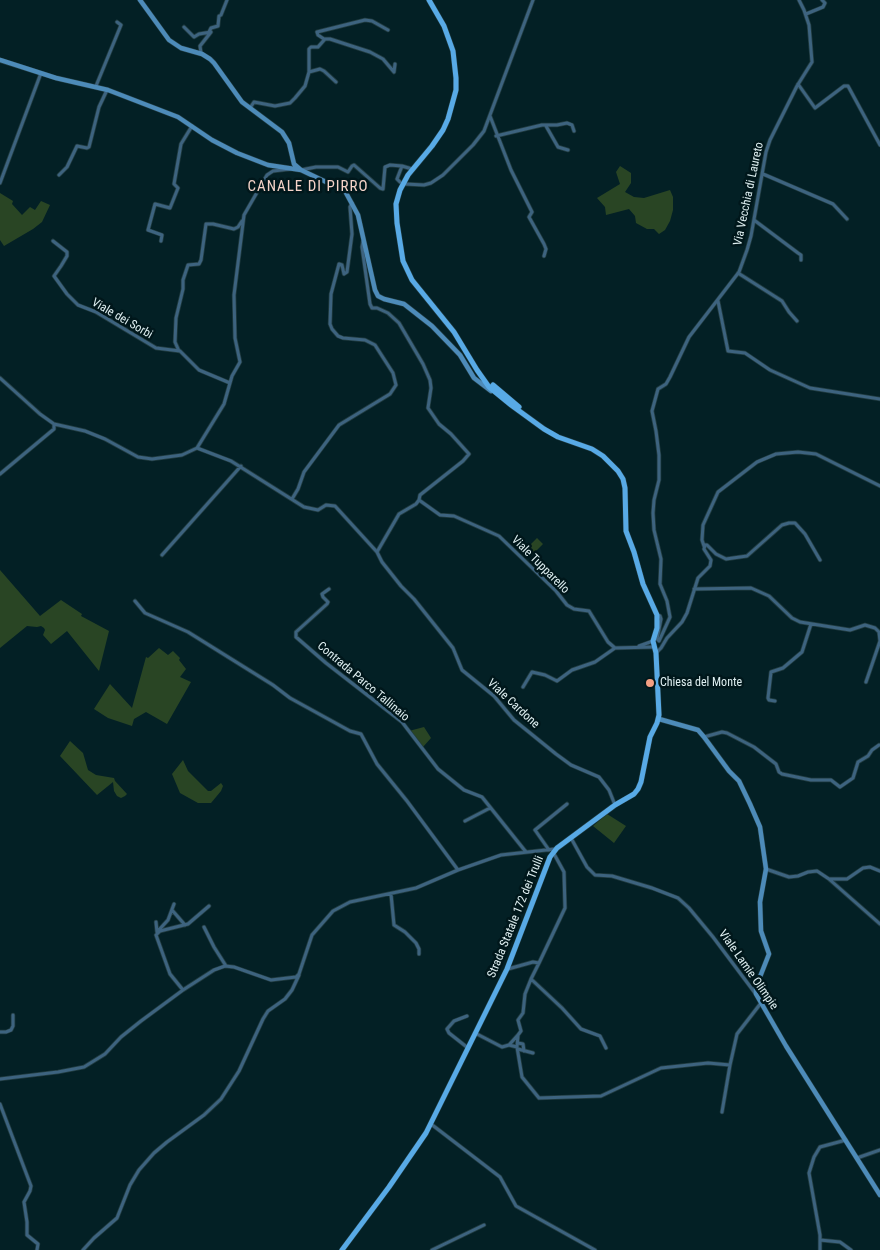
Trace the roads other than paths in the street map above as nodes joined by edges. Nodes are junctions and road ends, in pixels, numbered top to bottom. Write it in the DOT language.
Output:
graph roads {
  1 [pos="140,0"];
  2 [pos="227,0"];
  3 [pos="429,0"];
  4 [pos="533,0"];
  5 [pos="799,0"];
  6 [pos="822,0"];
  7 [pos="806,14"];
  8 [pos="117,22"];
  9 [pos="184,27"];
  10 [pos="388,30"];
  11 [pos="208,33"];
  12 [pos="325,40"];
  13 [pos="201,53"];
  14 [pos="0,60"];
  15 [pos="395,64"];
  16 [pos="309,72"];
  17 [pos="41,73"];
  18 [pos="336,82"];
  19 [pos="798,84"];
  20 [pos="96,86"];
  21 [pos="108,90"];
  22 [pos="249,108"];
  23 [pos="490,116"];
  24 [pos="192,126"];
  25 [pos="545,126"];
  26 [pos="574,131"];
  27 [pos="496,136"];
  28 [pos="880,145"];
  29 [pos="568,150"];
  30 [pos="402,166"];
  31 [pos="290,169"];
  32 [pos="412,169"];
  33 [pos="300,170"];
  34 [pos="762,174"];
  35 [pos="60,175"];
  36 [pos="400,182"];
  37 [pos="0,183"];
  38 [pos="405,184"];
  39 [pos="352,203"];
  40 [pos="847,219"];
  41 [pos="754,220"];
  42 [pos="242,221"];
  43 [pos="363,240"];
  44 [pos="53,241"];
  45 [pos="161,241"];
  46 [pos="544,256"];
  47 [pos="801,260"];
  48 [pos="738,273"];
  49 [pos="718,301"];
  50 [pos="797,321"];
  51 [pos="180,351"];
  52 [pos="0,378"];
  53 [pos="482,380"];
  54 [pos="230,383"];
  55 [pos="880,398"];
  56 [pos="54,424"];
  57 [pos="551,432"];
  58 [pos="197,448"];
  59 [pos="241,466"];
  60 [pos="0,474"];
  61 [pos="880,486"];
  62 [pos="292,499"];
  63 [pos="419,500"];
  64 [pos="704,547"];
  65 [pos="377,552"];
  66 [pos="162,555"];
  67 [pos="820,560"];
  68 [pos="329,589"];
  69 [pos="694,589"];
  70 [pos="135,601"];
  71 [pos="657,615"];
  72 [pos="811,624"];
  73 [pos="653,644"];
  74 [pos="615,648"];
  75 [pos="656,653"];
  76 [pos="866,682"];
  77 [pos="523,687"];
  78 [pos="775,701"];
  79 [pos="658,719"];
  80 [pos="704,737"];
  81 [pos="879,745"];
  82 [pos="567,804"];
  83 [pos="615,805"];
  84 [pos="490,808"];
  85 [pos="465,821"];
  86 [pos="571,837"];
  87 [pos="552,850"];
  88 [pos="527,853"];
  89 [pos="766,869"];
  90 [pos="458,870"];
  91 [pos="880,871"];
  92 [pos="829,879"];
  93 [pos="390,894"];
  94 [pos="174,904"];
  95 [pos="209,906"];
  96 [pos="172,910"];
  97 [pos="156,922"];
  98 [pos="880,924"];
  99 [pos="185,925"];
  100 [pos="204,927"];
  101 [pos="158,932"];
  102 [pos="419,954"];
  103 [pos="538,963"];
  104 [pos="227,966"];
  105 [pos="507,969"];
  106 [pos="299,974"];
  107 [pos="531,979"];
  108 [pos="183,990"];
  109 [pos="756,994"];
  110 [pos="761,1004"];
  111 [pos="13,1015"];
  112 [pos="467,1016"];
  113 [pos="0,1032"];
  114 [pos="476,1033"];
  115 [pos="518,1035"];
  116 [pos="509,1045"];
  117 [pos="518,1046"];
  118 [pos="468,1048"];
  119 [pos="606,1048"];
  120 [pos="524,1050"];
  121 [pos="533,1053"];
  122 [pos="730,1066"];
  123 [pos="0,1079"];
  124 [pos="0,1104"];
  125 [pos="722,1112"];
  126 [pos="431,1124"];
  127 [pos="846,1140"];
  128 [pos="880,1150"];
  129 [pos="857,1158"];
  130 [pos="880,1195"];
  131 [pos="484,1225"];
  132 [pos="820,1240"];
  133 [pos="37,1250"];
  134 [pos="83,1250"];
  135 [pos="342,1250"];
  136 [pos="432,1250"];
  137 [pos="595,1250"];
  138 [pos="820,1250"];
  139 [pos="851,1250"];
  1 -- 13 [label="street"];
  2 -- 11 [label="street"];
  3 -- 32 [label="main road"];
  4 -- 23 [label="street"];
  5 -- 7 [label="street, Via Vecchia di Laureto"];
  6 -- 7 [label="street"];
  7 -- 19 [label="street, Via Vecchia di Laureto"];
  8 -- 20 [label="street"];
  9 -- 11 [label="street"];
  10 -- 12 [label="street"];
  11 -- 13 [label="street"];
  12 -- 15 [label="street"];
  12 -- 16 [label="street"];
  13 -- 22 [label="street"];
  14 -- 17 [label="street"];
  16 -- 18 [label="street"];
  16 -- 22 [label="street"];
  17 -- 20 [label="street"];
  17 -- 37 [label="street"];
  19 -- 28 [label="street"];
  19 -- 34 [label="street, Via Vecchia di Laureto"];
  20 -- 21 [label="street"];
  21 -- 24 [label="street"];
  21 -- 35 [label="street"];
  22 -- 33 [label="street"];
  23 -- 27 [label="street"];
  23 -- 38 [label="street"];
  24 -- 31 [label="street"];
  24 -- 45 [label="street"];
  25 -- 26 [label="street"];
  25 -- 27 [label="street"];
  25 -- 29 [label="street"];
  27 -- 46 [label="street"];
  30 -- 32 [label="street"];
  30 -- 33 [label="street"];
  30 -- 36 [label="street"];
  31 -- 33 [label="street"];
  31 -- 42 [label="street"];
  32 -- 53 [label="main road"];
  33 -- 39 [label="street"];
  34 -- 40 [label="street"];
  34 -- 41 [label="street, Via Vecchia di Laureto"];
  39 -- 43 [label="street"];
  39 -- 62 [label="street"];
  41 -- 47 [label="street"];
  41 -- 48 [label="street, Via Vecchia di Laureto"];
  42 -- 51 [label="street"];
  42 -- 54 [label="street"];
  43 -- 53 [label="street"];
  43 -- 63 [label="street"];
  44 -- 51 [label="street, Viale dei Sorbi"];
  48 -- 49 [label="street, Via Vecchia di Laureto"];
  48 -- 50 [label="street"];
  49 -- 55 [label="street"];
  49 -- 71 [label="street, Via Vecchia di Laureto"];
  51 -- 54 [label="street"];
  52 -- 56 [label="street"];
  53 -- 57 [label="main road"];
  53 -- 57 [label="main road"];
  54 -- 58 [label="street"];
  56 -- 58 [label="street"];
  56 -- 60 [label="street"];
  57 -- 71 [label="main road"];
  58 -- 59 [label="street"];
  59 -- 62 [label="street"];
  59 -- 66 [label="street"];
  61 -- 64 [label="street"];
  62 -- 65 [label="street, Viale Cardone"];
  63 -- 65 [label="street"];
  63 -- 74 [label="street, Viale Tupparello"];
  64 -- 67 [label="street"];
  64 -- 69 [label="street"];
  65 -- 83 [label="street, Viale Cardone"];
  68 -- 84 [label="street, Contrada Parco Tallinaio"];
  69 -- 72 [label="street"];
  69 -- 75 [label="street"];
  70 -- 90 [label="street"];
  71 -- 73 [label="main road, Strada Statale 172 dei Trulli"];
  72 -- 76 [label="street"];
  72 -- 78 [label="street"];
  73 -- 74 [label="street"];
  73 -- 75 [label="main road, Strada Statale 172 dei Trulli"];
  74 -- 77 [label="street"];
  75 -- 79 [label="main road, Strada Statale 172 dei Trulli"];
  79 -- 80 [label="street"];
  79 -- 83 [label="main road, Strada Statale 172 dei Trulli"];
  80 -- 81 [label="street"];
  80 -- 89 [label="street"];
  82 -- 87 [label="street"];
  83 -- 86 [label="main road, Strada Statale 172 dei Trulli"];
  84 -- 85 [label="street"];
  84 -- 88 [label="street, Contrada Parco Tallinaio"];
  86 -- 87 [label="main road, Strada Statale 172 dei Trulli"];
  86 -- 109 [label="street, Viale Lamie Olimpie"];
  87 -- 88 [label="street"];
  87 -- 103 [label="street"];
  87 -- 105 [label="main road, Strada Statale 172 dei Trulli"];
  88 -- 90 [label="street"];
  89 -- 92 [label="street"];
  89 -- 109 [label="street"];
  90 -- 93 [label="street"];
  91 -- 92 [label="street"];
  92 -- 98 [label="street"];
  93 -- 102 [label="street"];
  93 -- 106 [label="street"];
  94 -- 96 [label="street"];
  95 -- 99 [label="street"];
  96 -- 99 [label="street"];
  96 -- 101 [label="street"];
  97 -- 101 [label="street"];
  99 -- 101 [label="street"];
  100 -- 104 [label="street"];
  101 -- 108 [label="street"];
  103 -- 105 [label="street"];
  103 -- 107 [label="street"];
  104 -- 106 [label="street"];
  104 -- 108 [label="street"];
  105 -- 114 [label="main road, Strada Statale 172 dei Trulli"];
  106 -- 134 [label="street"];
  107 -- 115 [label="street"];
  107 -- 119 [label="street"];
  108 -- 123 [label="street"];
  109 -- 110 [label="street, Viale Lamie Olimpie"];
  110 -- 122 [label="street"];
  110 -- 127 [label="street, Viale Lamie Olimpie"];
  111 -- 113 [label="street"];
  112 -- 118 [label="street"];
  114 -- 116 [label="street"];
  114 -- 118 [label="main road, Strada Statale 172 dei Trulli"];
  115 -- 116 [label="street"];
  115 -- 117 [label="street"];
  116 -- 117 [label="street"];
  117 -- 120 [label="street"];
  117 -- 120 [label="street"];
  117 -- 122 [label="street"];
  118 -- 126 [label="main road, Strada Statale 172 dei Trulli"];
  120 -- 121 [label="street"];
  122 -- 125 [label="street"];
  124 -- 133 [label="street"];
  126 -- 135 [label="main road, Strada Statale 172 dei Trulli"];
  126 -- 137 [label="street"];
  127 -- 129 [label="street, Viale Lamie Olimpie"];
  127 -- 132 [label="street"];
  128 -- 129 [label="street"];
  129 -- 130 [label="street, Viale Lamie Olimpie"];
  131 -- 136 [label="street"];
  132 -- 138 [label="street"];
  132 -- 139 [label="street"];
}
